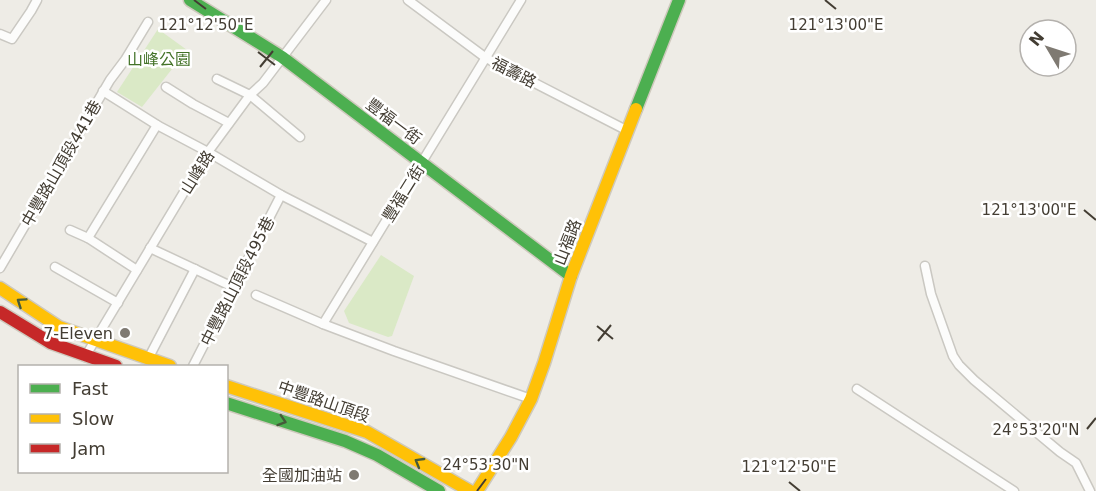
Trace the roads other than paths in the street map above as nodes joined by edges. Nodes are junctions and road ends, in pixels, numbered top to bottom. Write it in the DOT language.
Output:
graph roads {
  1 [pos="190,0"];
  2 [pos="326,0"];
  3 [pos="408,0"];
  4 [pos="521,0"];
  5 [pos="679,0"];
  6 [pos="33,2"];
  7 [pos="148,22"];
  8 [pos="0,34"];
  9 [pos="282,57"];
  10 [pos="486,58"];
  11 [pos="217,79"];
  12 [pos="166,87"];
  13 [pos="103,91"];
  14 [pos="250,95"];
  15 [pos="229,123"];
  16 [pos="157,125"];
  17 [pos="628,131"];
  18 [pos="300,137"];
  19 [pos="208,152"];
  20 [pos="422,163"];
  21 [pos="281,195"];
  22 [pos="70,230"];
  23 [pos="88,238"];
  24 [pos="372,242"];
  25 [pos="150,248"];
  26 [pos="925,266"];
  27 [pos="55,267"];
  28 [pos="0,268"];
  29 [pos="195,269"];
  30 [pos="137,270"];
  31 [pos="571,276"];
  32 [pos="0,288"];
  33 [pos="235,288"];
  34 [pos="256,295"];
  35 [pos="118,303"];
  36 [pos="0,312"];
  37 [pos="322,324"];
  38 [pos="96,340"];
  39 [pos="85,357"];
  40 [pos="148,359"];
  41 [pos="113,365"];
  42 [pos="167,365"];
  43 [pos="195,365"];
  44 [pos="228,387"];
  45 [pos="857,388"];
  46 [pos="531,399"];
  47 [pos="228,404"];
  48 [pos="439,491"];
  49 [pos="470,491"];
  50 [pos="477,491"];
  51 [pos="1012,491"];
  52 [pos="1090,491"];
  1 -- 9 [label="street, 豐福一街"];
  2 -- 9 [label="street, 山峰路"];
  3 -- 10 [label="street, 福壽路"];
  4 -- 10 [label="street, 豐福二街"];
  5 -- 17 [label="street, 山福路"];
  6 -- 8 [label="street"];
  7 -- 13 [label="street, 中豐路山頂段441巷"];
  9 -- 14 [label="street, 山峰路"];
  9 -- 20 [label="street, 豐福一街"];
  10 -- 17 [label="street, 福壽路"];
  10 -- 20 [label="street, 豐福二街"];
  11 -- 14 [label="street"];
  12 -- 15 [label="street"];
  13 -- 16 [label="street"];
  13 -- 28 [label="street, 中豐路山頂段441巷"];
  14 -- 15 [label="street, 山峰路"];
  14 -- 18 [label="street"];
  15 -- 19 [label="street, 山峰路"];
  16 -- 19 [label="street"];
  16 -- 23 [label="street"];
  17 -- 31 [label="street, 山福路"];
  19 -- 21 [label="street"];
  19 -- 25 [label="street, 山峰路"];
  20 -- 24 [label="street, 豐福二街"];
  20 -- 31 [label="street, 豐福一街"];
  21 -- 24 [label="street"];
  21 -- 33 [label="street, 中豐路山頂段495巷"];
  22 -- 23 [label="street"];
  23 -- 30 [label="street"];
  24 -- 37 [label="street, 豐福二街"];
  25 -- 29 [label="street"];
  25 -- 30 [label="street, 山峰路"];
  26 -- 52 [label="street"];
  27 -- 35 [label="street"];
  29 -- 33 [label="street"];
  29 -- 40 [label="street"];
  30 -- 35 [label="street, 山峰路"];
  31 -- 46 [label="street, 山福路"];
  38 -- 32 [label="street, one-way"];
  33 -- 43 [label="street, 中豐路山頂段495巷"];
  34 -- 37 [label="street"];
  35 -- 38 [label="street, 山峰路"];
  36 -- 39 [label="street"];
  37 -- 46 [label="street"];
  38 -- 39 [label="street, 山峰路"];
  38 -- 40 [label="street"];
  39 -- 41 [label="street"];
  40 -- 42 [label="street"];
  49 -- 44 [label="street, 中豐路山頂段, one-way"];
  45 -- 51 [label="street"];
  46 -- 50 [label="street, 山福路"];
  47 -- 48 [label="street, 中豐路山頂段, one-way"];
}
